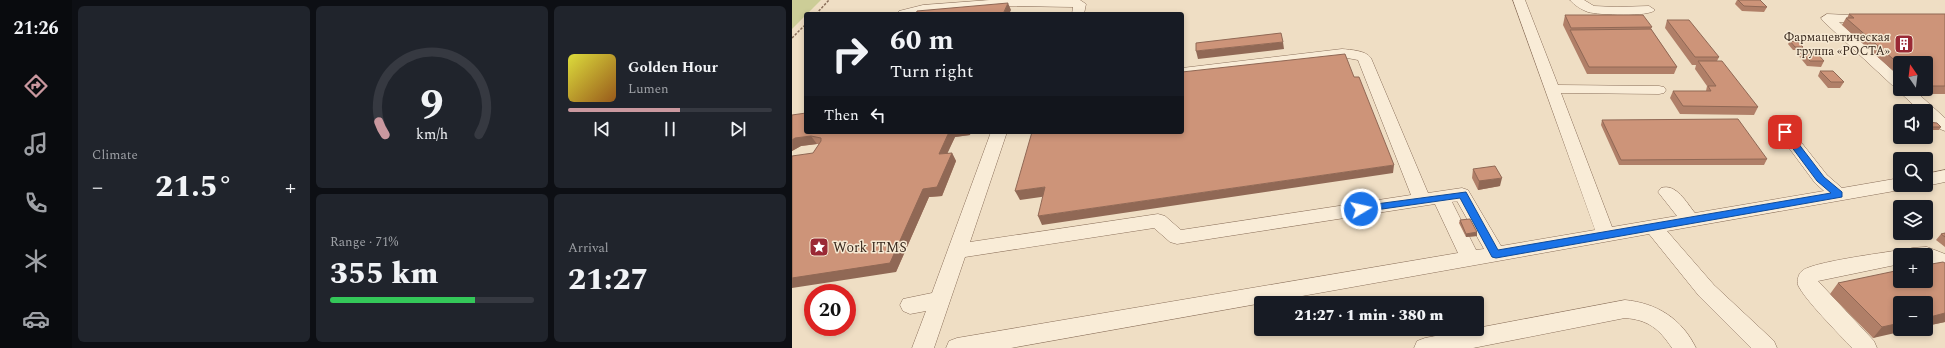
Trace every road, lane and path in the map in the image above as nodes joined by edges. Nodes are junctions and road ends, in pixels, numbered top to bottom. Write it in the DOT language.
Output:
graph roads {
  1 [pos="828,0"];
  2 [pos="1519,0"];
  3 [pos="1576,0"];
  4 [pos="1649,10"];
  5 [pos="818,12"];
  6 [pos="911,12"];
  7 [pos="1078,12"];
  8 [pos="1882,19"];
  9 [pos="804,26"];
  10 [pos="792,38"];
  11 [pos="1184,72"];
  12 [pos="1893,79"];
  13 [pos="1552,89"];
  14 [pos="1659,90"];
  15 [pos="1913,96"];
  16 [pos="1777,121"];
  17 [pos="1943,123"];
  18 [pos="998,134"];
  19 [pos="1945,176"];
  20 [pos="1933,179"];
  21 [pos="1893,185"];
  22 [pos="1667,192"];
  23 [pos="1839,195"];
  24 [pos="1441,197"];
  25 [pos="1422,200"];
  26 [pos="1690,220"];
  27 [pos="1654,227"];
  28 [pos="1606,235"];
  29 [pos="956,251"];
  30 [pos="1496,254"];
  31 [pos="1933,257"];
  32 [pos="1893,258"];
  33 [pos="1471,259"];
  34 [pos="1945,262"];
  35 [pos="939,300"];
  36 [pos="910,305"];
  37 [pos="980,346"];
  38 [pos="922,348"];
  39 [pos="957,348"];
  40 [pos="1425,348"];
  41 [pos="1685,348"];
  42 [pos="1766,348"];
  43 [pos="1866,348"];
  1 -- 5 [label="path"];
  2 -- 13 [label="street"];
  3 -- 4 [label="street"];
  6 -- 7 [label="street"];
  8 -- 12 [label="street"];
  9 -- 10 [label="path"];
  11 -- 25 [label="street"];
  13 -- 14 [label="street"];
  13 -- 28 [label="street"];
  15 -- 17 [label="street"];
  16 -- 23 [label="street"];
  18 -- 29 [label="street"];
  19 -- 20 [label="street"];
  21 -- 23 [label="street"];
  22 -- 26 [label="street"];
  23 -- 26 [label="street"];
  24 -- 25 [label="street"];
  24 -- 30 [label="street"];
  24 -- 33 [label="street"];
  25 -- 29 [label="street"];
  26 -- 27 [label="street"];
  27 -- 28 [label="street"];
  27 -- 42 [label="street"];
  28 -- 30 [label="street"];
  29 -- 35 [label="street"];
  30 -- 33 [label="street"];
  31 -- 34 [label="street"];
  32 -- 43 [label="street"];
  33 -- 37 [label="street"];
  35 -- 36 [label="street"];
  35 -- 38 [label="street"];
  37 -- 39 [label="street"];
  40 -- 41 [label="street"];
}
